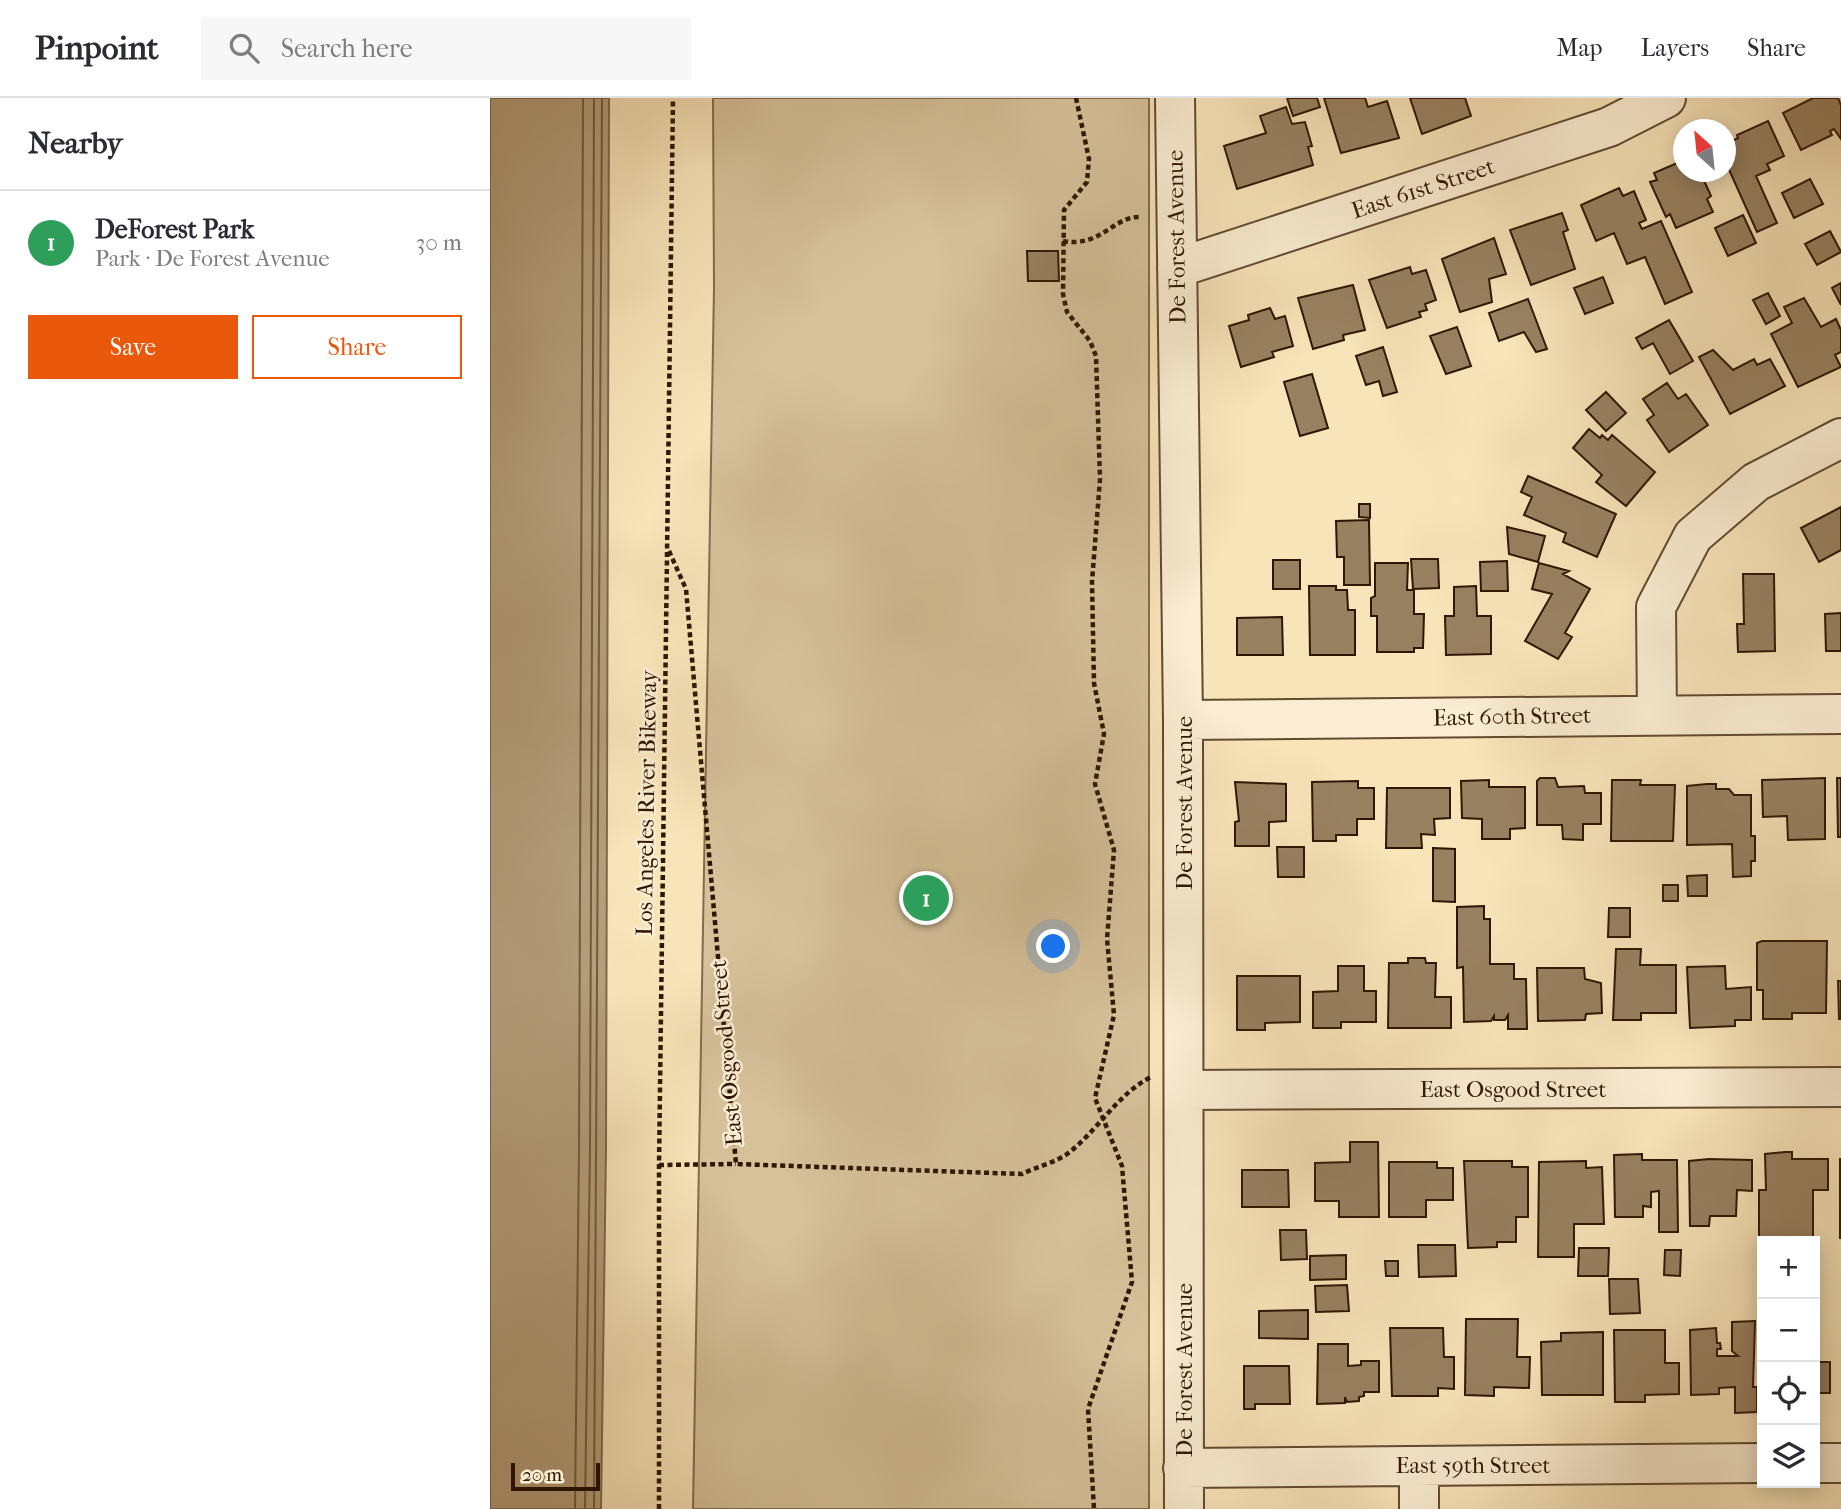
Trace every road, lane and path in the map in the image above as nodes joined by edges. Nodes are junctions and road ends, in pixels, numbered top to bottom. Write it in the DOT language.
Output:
graph roads {
  1 [pos="673,98"];
  2 [pos="1076,98"];
  3 [pos="1175,98"];
  4 [pos="1665,98"];
  5 [pos="1149,218"];
  6 [pos="1063,241"];
  7 [pos="1177,268"];
  8 [pos="1841,438"];
  9 [pos="667,547"];
  10 [pos="1841,714"];
  11 [pos="1657,715"];
  12 [pos="1183,720"];
  13 [pos="1185,1081"];
  14 [pos="1841,1087"];
  15 [pos="1103,1119"];
  16 [pos="736,1164"];
  17 [pos="659,1165"];
  18 [pos="1841,1462"];
  19 [pos="1757,1463"];
  20 [pos="1820,1463"];
  21 [pos="1419,1466"];
  22 [pos="1183,1468"];
  23 [pos="659,1509"];
  24 [pos="1094,1509"];
  25 [pos="1184,1509"];
  26 [pos="1419,1509"];
  1 -- 9 [label="path, Los Angeles River Bikeway"];
  2 -- 6 [label="path"];
  3 -- 7 [label="street, De Forest Avenue"];
  4 -- 7 [label="street, East 61st Street"];
  5 -- 6 [label="path"];
  6 -- 15 [label="path"];
  7 -- 12 [label="street, De Forest Avenue"];
  8 -- 11 [label="street"];
  9 -- 16 [label="path, East Osgood Street"];
  9 -- 17 [label="path, Los Angeles River Bikeway"];
  10 -- 11 [label="street, East 60th Street"];
  11 -- 12 [label="street, East 60th Street"];
  12 -- 13 [label="street, De Forest Avenue"];
  13 -- 14 [label="street, East Osgood Street"];
  13 -- 15 [label="path, East Osgood Street"];
  13 -- 22 [label="street, De Forest Avenue"];
  15 -- 16 [label="path, East Osgood Street"];
  15 -- 24 [label="path"];
  16 -- 17 [label="path"];
  17 -- 23 [label="path, Los Angeles River Bikeway"];
  18 -- 20 [label="street"];
  19 -- 21 [label="street, East 59th Street"];
  21 -- 22 [label="street, East 59th Street"];
  21 -- 26 [label="street"];
  22 -- 25 [label="street, De Forest Avenue"];
}
